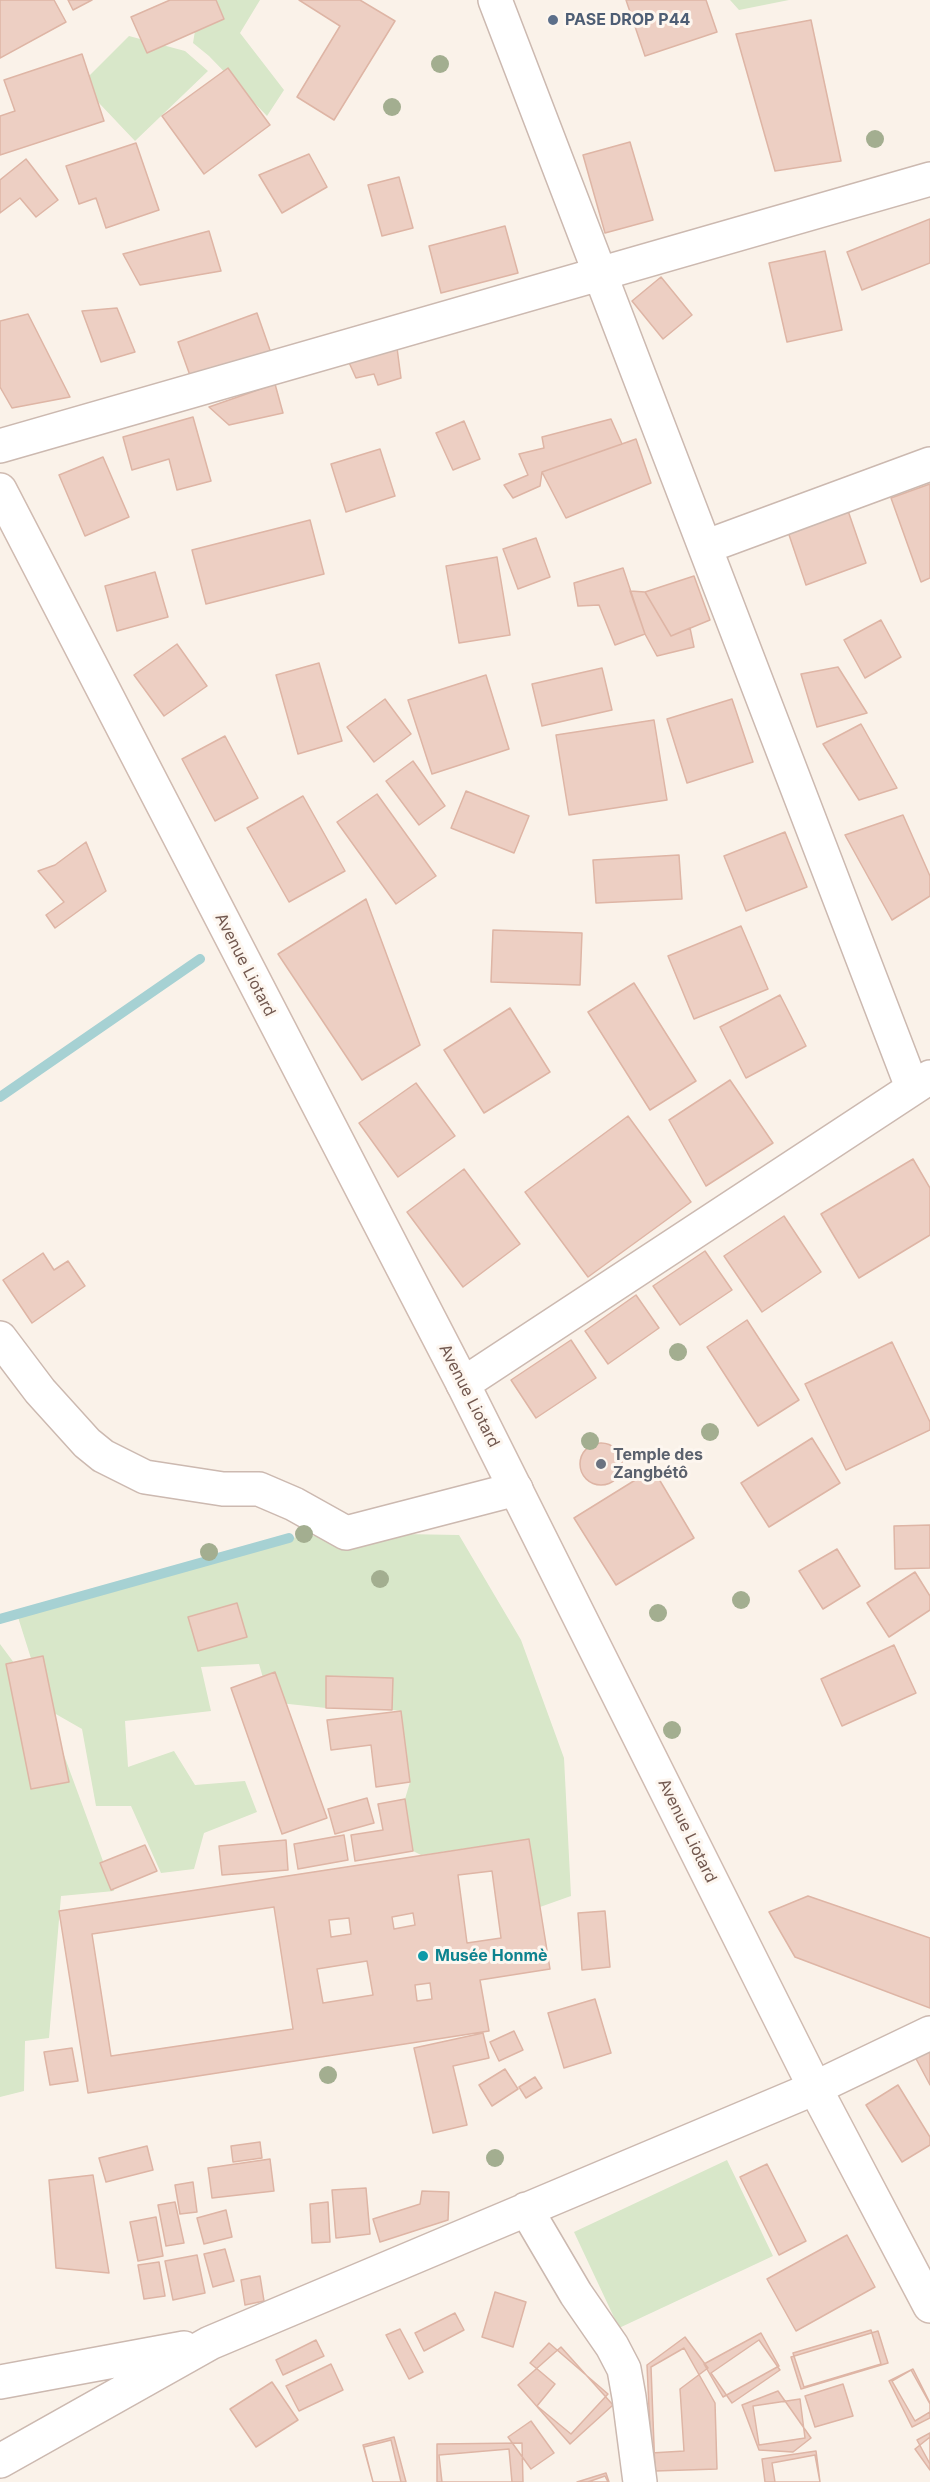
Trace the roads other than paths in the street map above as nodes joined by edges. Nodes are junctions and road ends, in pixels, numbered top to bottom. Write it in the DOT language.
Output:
graph roads {
  1 [pos="495,0"];
  2 [pos="930,180"];
  3 [pos="601,274"];
  4 [pos="0,446"];
  5 [pos="930,464"];
  6 [pos="0,490"];
  7 [pos="705,547"];
  8 [pos="921,1082"];
  9 [pos="0,1338"];
  10 [pos="463,1384"];
  11 [pos="516,1489"];
  12 [pos="930,2033"];
  13 [pos="814,2088"];
  14 [pos="526,2209"];
  15 [pos="930,2306"];
  16 [pos="210,2343"];
  17 [pos="0,2382"];
  18 [pos="0,2461"];
  19 [pos="640,2482"];
  1 -- 3 [label="street"];
  2 -- 3 [label="street"];
  3 -- 4 [label="street"];
  3 -- 7 [label="street"];
  5 -- 7 [label="street"];
  6 -- 10 [label="street, Avenue Liotard"];
  7 -- 8 [label="street"];
  8 -- 10 [label="street"];
  9 -- 11 [label="street"];
  10 -- 11 [label="street, Avenue Liotard"];
  11 -- 13 [label="street, Avenue Liotard"];
  12 -- 13 [label="street"];
  13 -- 14 [label="street"];
  13 -- 15 [label="street, Avenue Liotard"];
  14 -- 16 [label="street"];
  14 -- 19 [label="street"];
  16 -- 17 [label="street"];
  16 -- 18 [label="street"];
}
